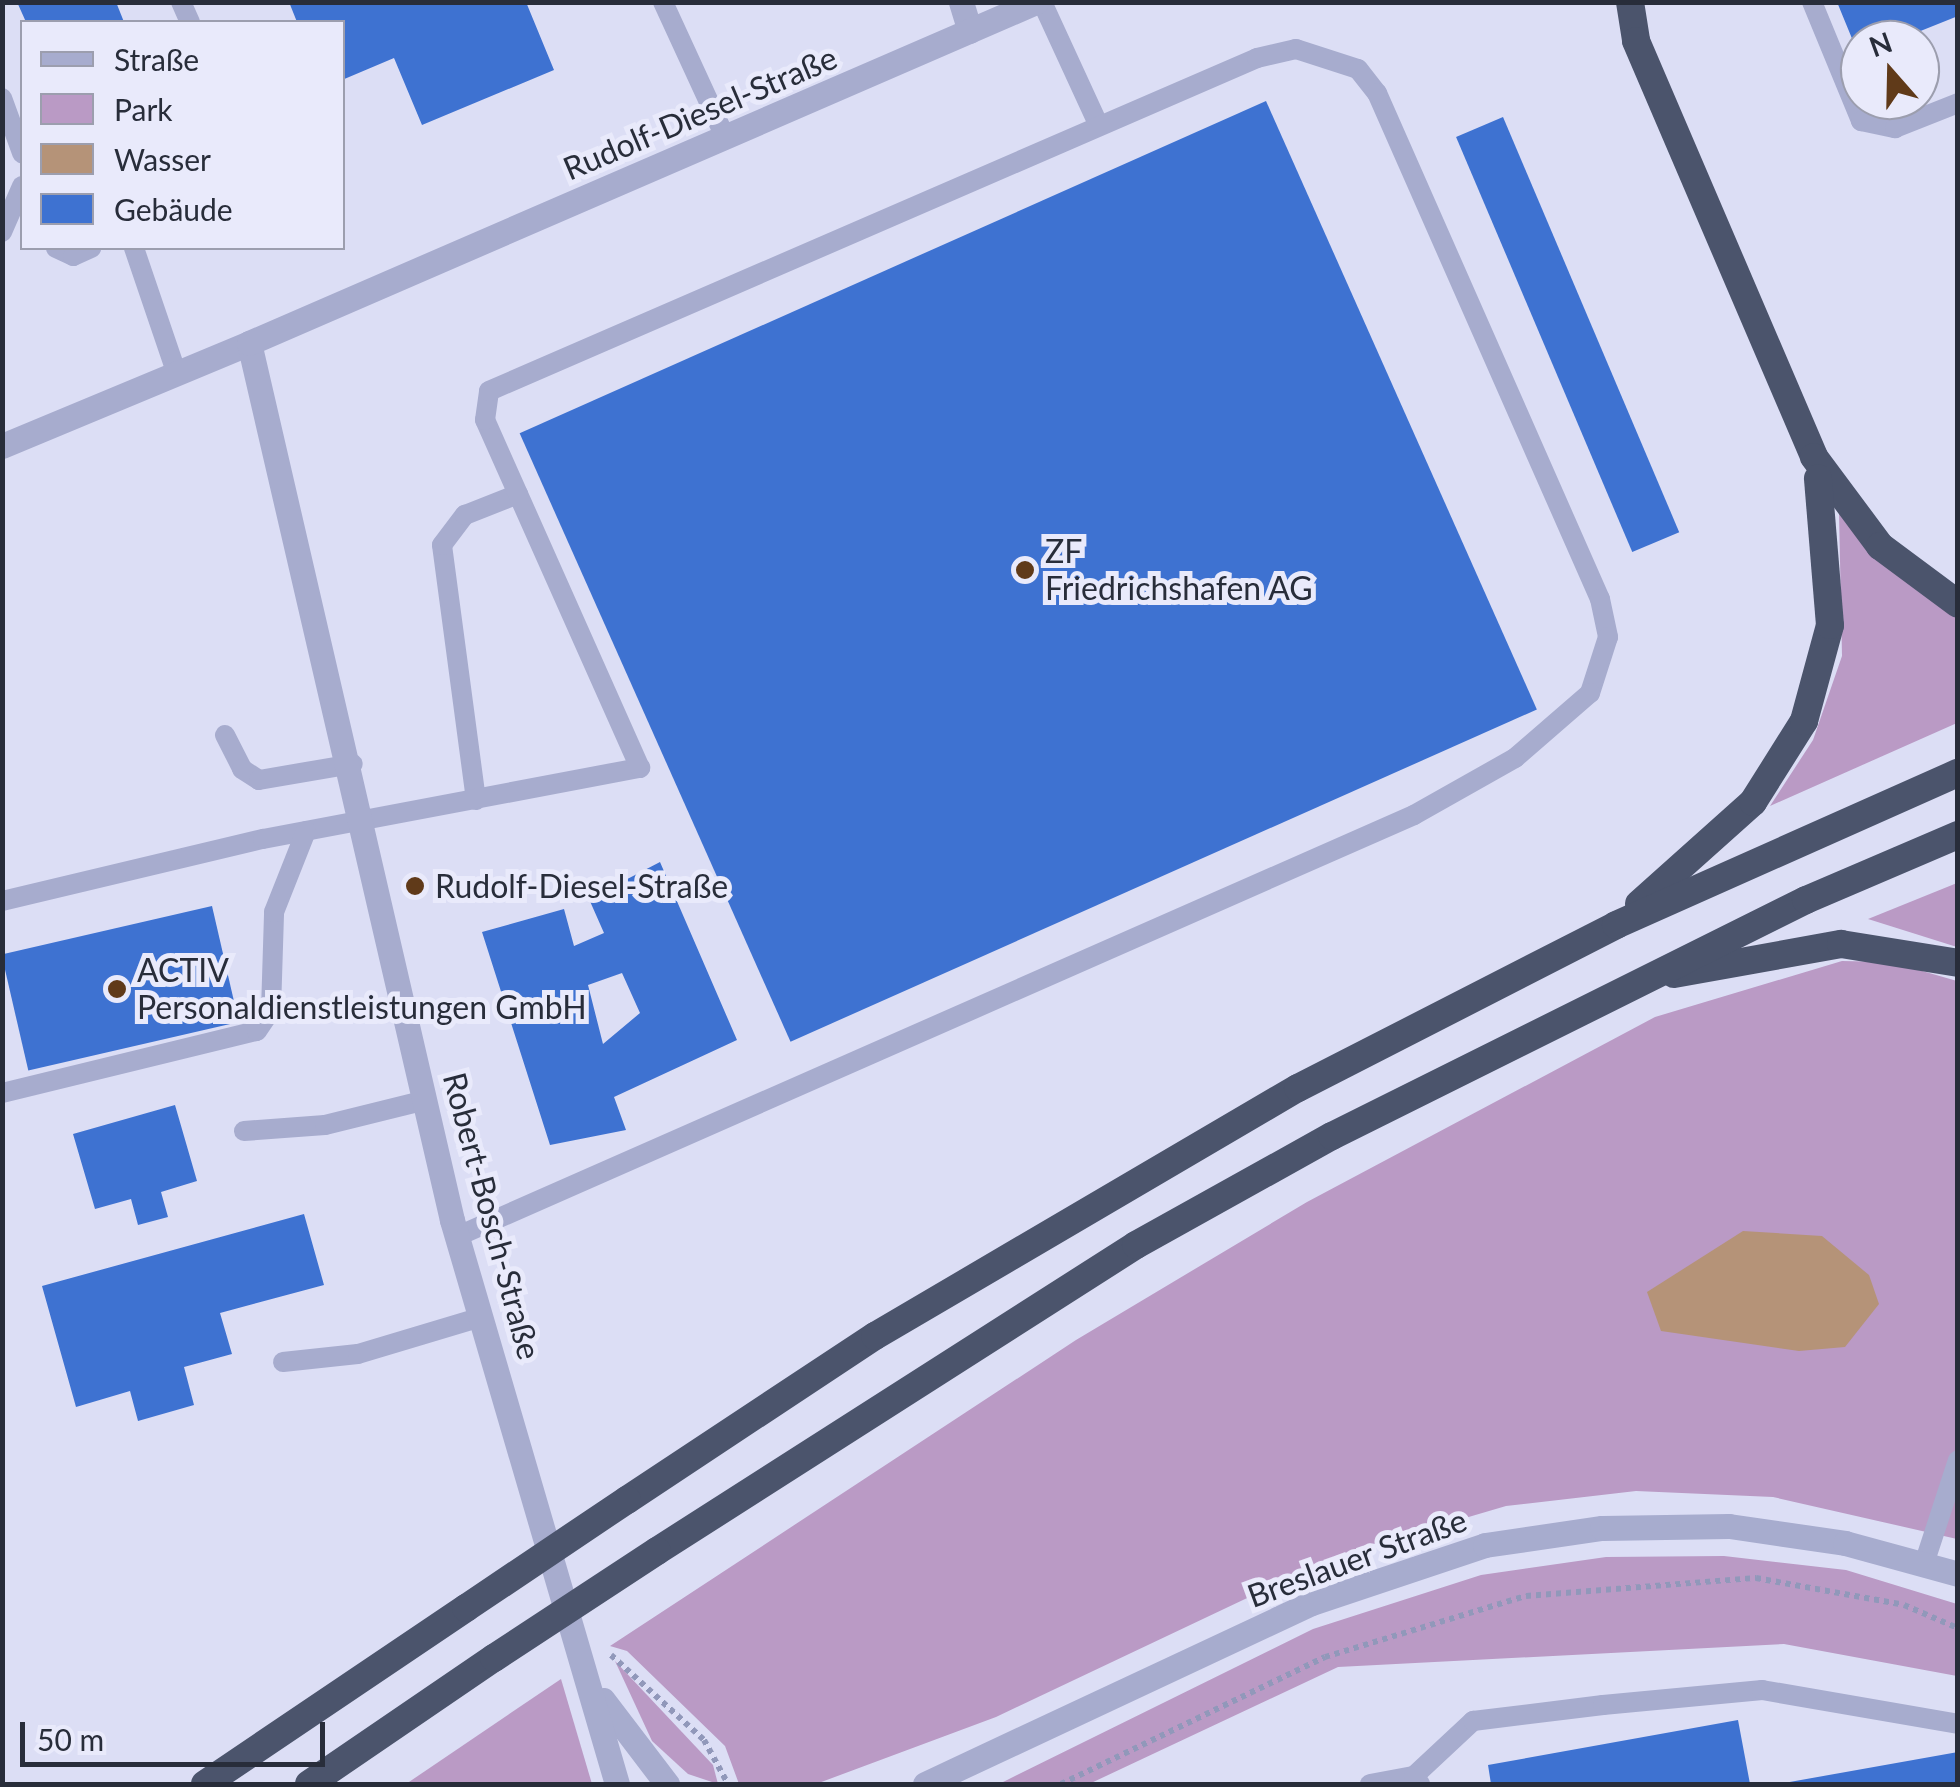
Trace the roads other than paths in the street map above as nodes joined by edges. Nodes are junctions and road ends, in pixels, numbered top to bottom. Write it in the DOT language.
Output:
graph roads {
  1 [pos="663,2"];
  2 [pos="961,2"];
  3 [pos="1038,2"];
  4 [pos="1606,2"];
  5 [pos="1630,2"];
  6 [pos="1812,2"];
  7 [pos="970,31"];
  8 [pos="1636,41"];
  9 [pos="2,98"];
  10 [pos="1958,104"];
  11 [pos="1099,126"];
  12 [pos="725,137"];
  13 [pos="20,148"];
  14 [pos="20,191"];
  15 [pos="2,232"];
  16 [pos="60,250"];
  17 [pos="86,250"];
  18 [pos="140,250"];
  19 [pos="249,342"];
  20 [pos="176,374"];
  21 [pos="2,446"];
  22 [pos="1814,457"];
  23 [pos="518,494"];
  24 [pos="1958,604"];
  25 [pos="225,735"];
  26 [pos="353,764"];
  27 [pos="1958,772"];
  28 [pos="476,800"];
  29 [pos="366,820"];
  30 [pos="306,832"];
  31 [pos="1958,835"];
  32 [pos="2,901"];
  33 [pos="1616,925"];
  34 [pos="1958,963"];
  35 [pos="1638,981"];
  36 [pos="2,1094"];
  37 [pos="426,1100"];
  38 [pos="244,1130"];
  39 [pos="458,1236"];
  40 [pos="481,1317"];
  41 [pos="284,1362"];
  42 [pos="1958,1460"];
  43 [pos="1924,1564"];
  44 [pos="1958,1574"];
  45 [pos="597,1692"];
  46 [pos="1958,1724"];
  47 [pos="1417,1780"];
  48 [pos="669,1782"];
  49 [pos="205,1784"];
  50 [pos="309,1784"];
  51 [pos="618,1784"];
  52 [pos="926,1784"];
  53 [pos="1370,1784"];
  1 -- 12 [label="lane"];
  2 -- 7 [label="street"];
  3 -- 7 [label="street, Rudolf-Diesel-Straße"];
  3 -- 11 [label="lane"];
  4 -- 8 [label="highway"];
  5 -- 8 [label="highway"];
  6 -- 10 [label="lane"];
  7 -- 12 [label="street, Rudolf-Diesel-Straße"];
  8 -- 22 [label="highway"];
  9 -- 13 [label="lane"];
  11 -- 23 [label="lane"];
  11 -- 39 [label="lane"];
  12 -- 19 [label="street, Rudolf-Diesel-Straße"];
  14 -- 15 [label="lane"];
  16 -- 17 [label="lane"];
  18 -- 20 [label="lane"];
  19 -- 20 [label="street, Rudolf-Diesel-Straße"];
  19 -- 26 [label="street, Robert-Bosch-Straße"];
  20 -- 21 [label="street, Rudolf-Diesel-Straße"];
  22 -- 24 [label="highway"];
  22 -- 33 [label="highway"];
  23 -- 28 [label="lane"];
  23 -- 28 [label="lane"];
  25 -- 26 [label="lane"];
  26 -- 29 [label="street, Robert-Bosch-Straße"];
  27 -- 33 [label="highway"];
  28 -- 29 [label="lane"];
  29 -- 30 [label="lane"];
  29 -- 37 [label="street, Robert-Bosch-Straße"];
  30 -- 32 [label="lane"];
  30 -- 36 [label="lane"];
  31 -- 35 [label="highway"];
  33 -- 49 [label="highway, bridge"];
  34 -- 35 [label="highway"];
  35 -- 50 [label="highway, bridge"];
  37 -- 38 [label="lane"];
  37 -- 39 [label="street, Robert-Bosch-Straße"];
  39 -- 40 [label="street, Robert-Bosch-Straße"];
  40 -- 41 [label="lane"];
  40 -- 45 [label="street, Robert-Bosch-Straße"];
  42 -- 43 [label="lane"];
  43 -- 44 [label="street, Breslauer Straße"];
  43 -- 52 [label="street, Breslauer Straße"];
  45 -- 48 [label="street, Robert-Bosch-Straße"];
  45 -- 51 [label="street, Robert-Bosch-Straße"];
  46 -- 47 [label="lane"];
  47 -- 53 [label="lane"];
}
